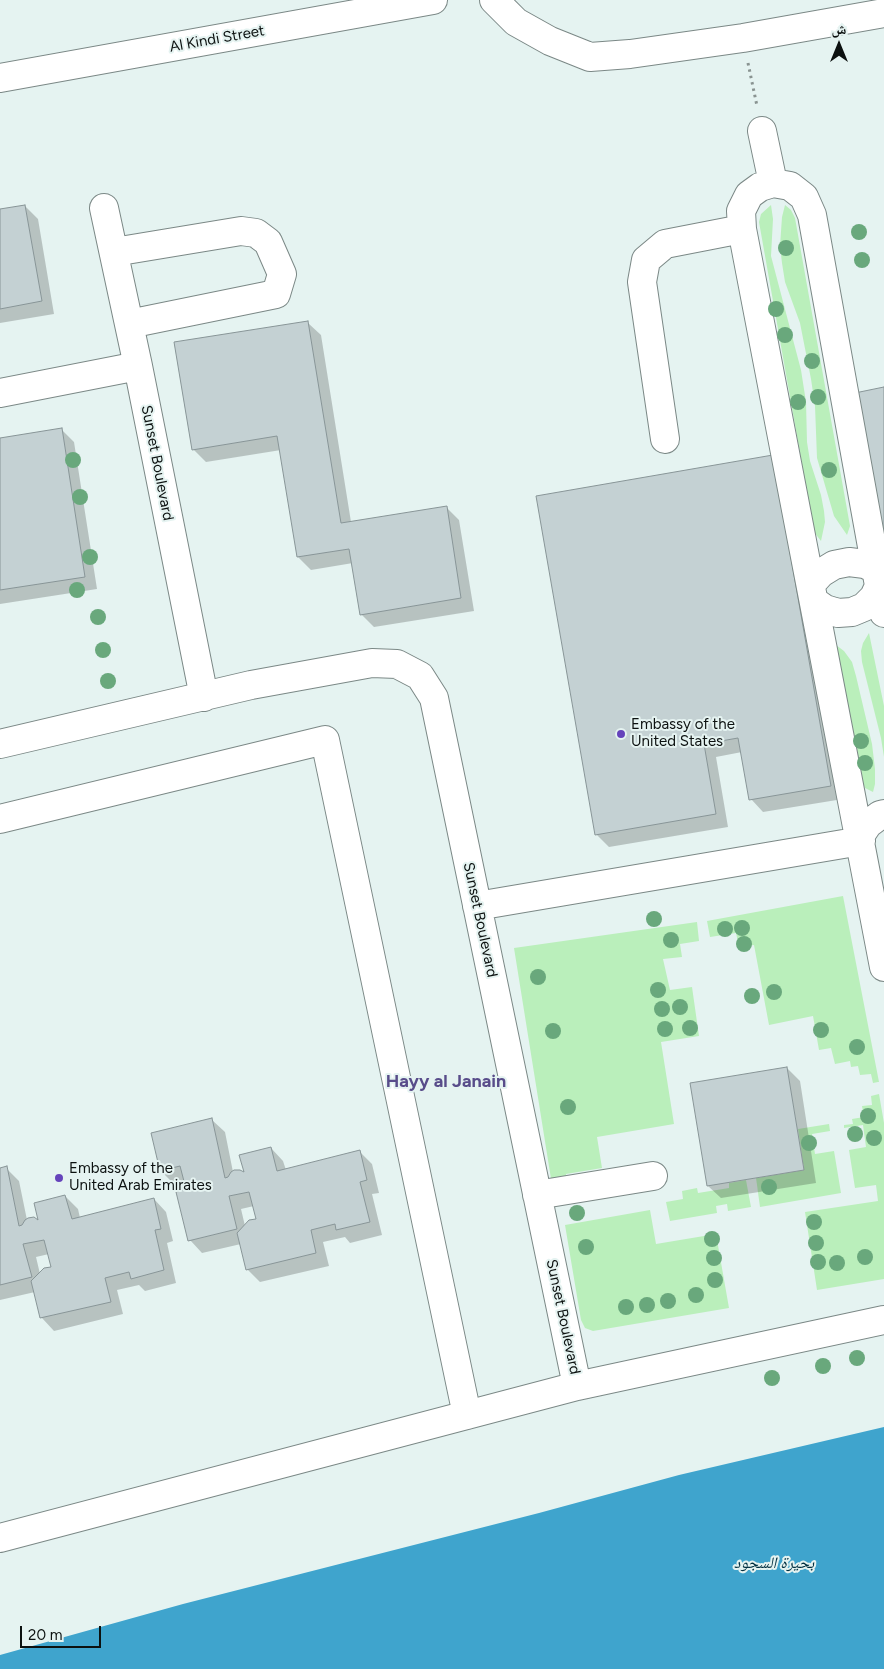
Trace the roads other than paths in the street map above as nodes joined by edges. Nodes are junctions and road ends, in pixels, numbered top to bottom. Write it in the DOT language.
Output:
graph roads {
  1 [pos="433,0"];
  2 [pos="494,0"];
  3 [pos="884,13"];
  4 [pos="0,78"];
  5 [pos="762,131"];
  6 [pos="773,183"];
  7 [pos="104,208"];
  8 [pos="742,229"];
  9 [pos="114,252"];
  10 [pos="129,324"];
  11 [pos="138,366"];
  12 [pos="0,393"];
  13 [pos="665,439"];
  14 [pos="880,577"];
  15 [pos="813,593"];
  16 [pos="884,612"];
  17 [pos="204,697"];
  18 [pos="0,744"];
  19 [pos="884,814"];
  20 [pos="0,819"];
  21 [pos="867,849"];
  22 [pos="477,906"];
  23 [pos="884,967"];
  24 [pos="653,1176"];
  25 [pos="538,1195"];
  26 [pos="884,1320"];
  27 [pos="577,1386"];
  28 [pos="467,1415"];
  29 [pos="0,1538"];
  1 -- 4 [label="street, Al Kindi Street"];
  2 -- 3 [label="street"];
  5 -- 6 [label="street"];
  6 -- 8 [label="street"];
  6 -- 14 [label="street"];
  7 -- 9 [label="street, Sunset Boulevard"];
  8 -- 13 [label="street"];
  8 -- 15 [label="street"];
  9 -- 10 [label="street, Sunset Boulevard"];
  9 -- 10 [label="street"];
  10 -- 11 [label="street, Sunset Boulevard"];
  11 -- 12 [label="street"];
  11 -- 17 [label="street, Sunset Boulevard"];
  14 -- 15 [label="street"];
  14 -- 15 [label="street"];
  14 -- 16 [label="street"];
  15 -- 21 [label="street"];
  17 -- 18 [label="street, Sunset Boulevard"];
  17 -- 22 [label="street, Sunset Boulevard"];
  19 -- 21 [label="street"];
  20 -- 28 [label="street"];
  21 -- 22 [label="street"];
  21 -- 23 [label="street"];
  22 -- 25 [label="street, Sunset Boulevard"];
  24 -- 25 [label="street"];
  25 -- 27 [label="street, Sunset Boulevard"];
  26 -- 27 [label="street"];
  27 -- 28 [label="street"];
  28 -- 29 [label="street"];
}
